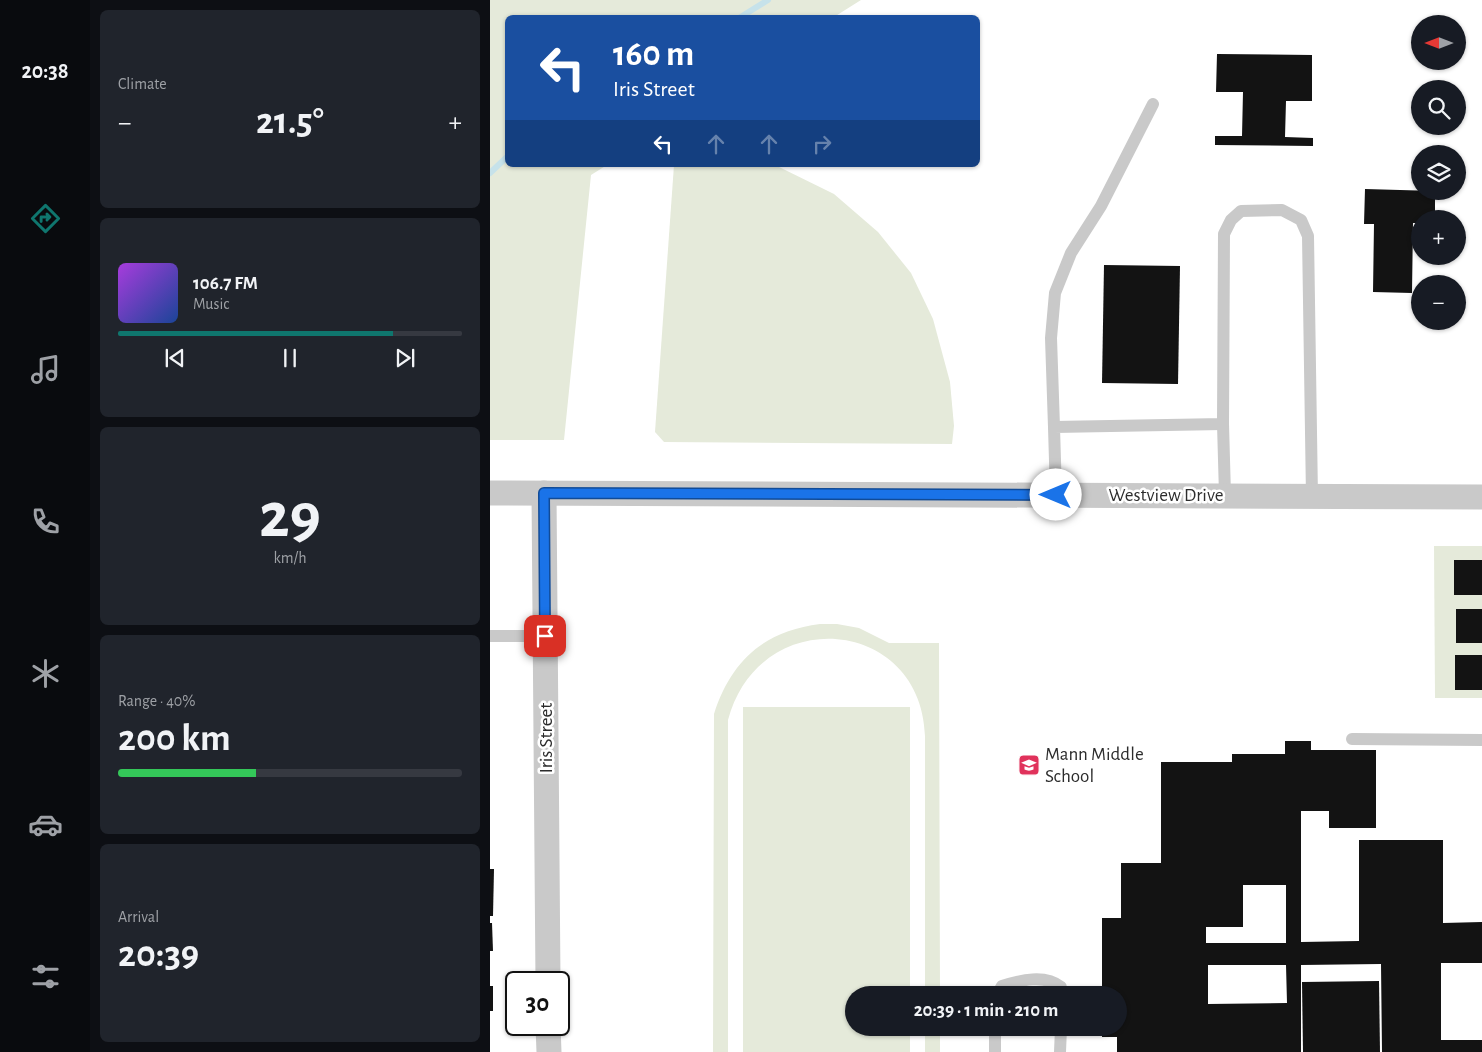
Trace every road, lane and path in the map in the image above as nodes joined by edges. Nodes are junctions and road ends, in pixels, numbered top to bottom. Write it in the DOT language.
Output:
graph roads {
  1 [pos="1153,104"];
  2 [pos="1223,424"];
  3 [pos="1054,427"];
  4 [pos="490,493"];
  5 [pos="544,493"];
  6 [pos="1056,495"];
  7 [pos="1225,495"];
  8 [pos="1312,496"];
  9 [pos="1482,497"];
  10 [pos="490,636"];
  11 [pos="545,636"];
  12 [pos="1352,739"];
  13 [pos="1482,740"];
  14 [pos="548,971"];
  15 [pos="1002,986"];
  16 [pos="1060,986"];
  17 [pos="548,1036"];
  18 [pos="995,1036"];
  19 [pos="1061,1036"];
  20 [pos="549,1052"];
  21 [pos="995,1052"];
  22 [pos="1060,1052"];
  1 -- 3 [label="lane"];
  2 -- 3 [label="lane"];
  2 -- 7 [label="lane"];
  2 -- 8 [label="lane"];
  3 -- 6 [label="lane"];
  4 -- 5 [label="street, Westview Drive"];
  5 -- 6 [label="street, Westview Drive"];
  5 -- 11 [label="street, Iris Street"];
  6 -- 7 [label="street, Westview Drive"];
  7 -- 8 [label="street, Westview Drive"];
  8 -- 9 [label="street, Westview Drive"];
  10 -- 11 [label="lane"];
  11 -- 14 [label="street, Iris Street"];
  12 -- 13 [label="lane"];
  15 -- 16 [label="lane"];
  17 -- 20 [label="street"];
  18 -- 21 [label="lane"];
  19 -- 22 [label="lane"];
}
